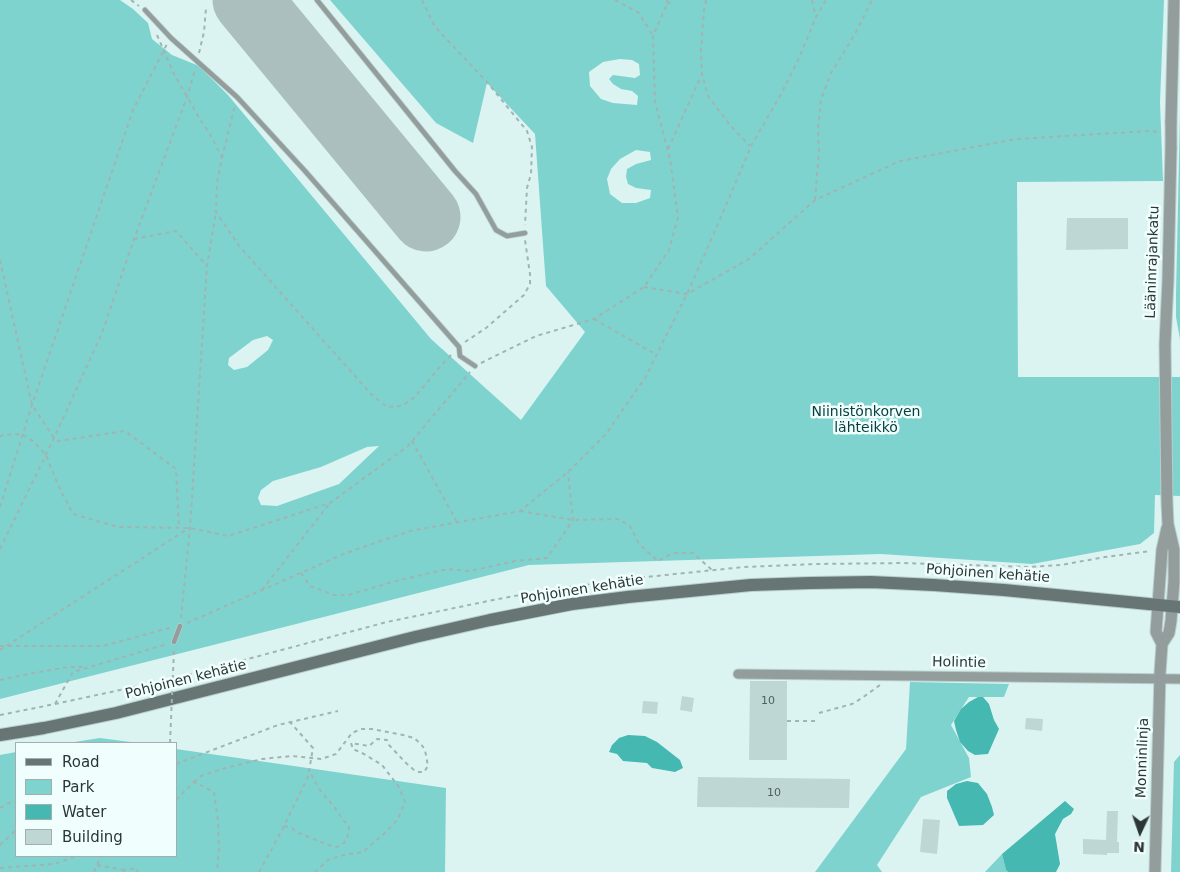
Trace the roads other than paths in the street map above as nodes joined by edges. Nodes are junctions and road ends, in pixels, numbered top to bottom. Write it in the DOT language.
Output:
graph roads {
  1 [pos="317,0"];
  2 [pos="1174,0"];
  3 [pos="145,10"];
  4 [pos="1176,82"];
  5 [pos="525,233"];
  6 [pos="475,366"];
  7 [pos="1168,524"];
  8 [pos="1158,605"];
  9 [pos="1176,606"];
  10 [pos="180,626"];
  11 [pos="174,642"];
  12 [pos="1162,644"];
  13 [pos="738,674"];
  14 [pos="1180,679"];
  15 [pos="1160,680"];
  16 [pos="0,735"];
  17 [pos="1155,872"];
  1 -- 5 [label="lane"];
  2 -- 4 [label="street, Lääninrajankatu"];
  3 -- 6 [label="lane"];
  4 -- 7 [label="street, Lääninrajankatu, bridge"];
  7 -- 8 [label="street, Lääninrajankatu"];
  7 -- 9 [label="street, Lääninrajankatu"];
  8 -- 9 [label="main road, Pohjoinen kehätie"];
  8 -- 12 [label="street, Monninlinja"];
  8 -- 16 [label="main road, Pohjoinen kehätie"];
  9 -- 12 [label="street, Monninlinja"];
  10 -- 11 [label="lane"];
  12 -- 15 [label="street, Monninlinja"];
  13 -- 15 [label="street, Holintie"];
  14 -- 15 [label="street, Holintie"];
  15 -- 17 [label="street, Monninlinja"];
}
